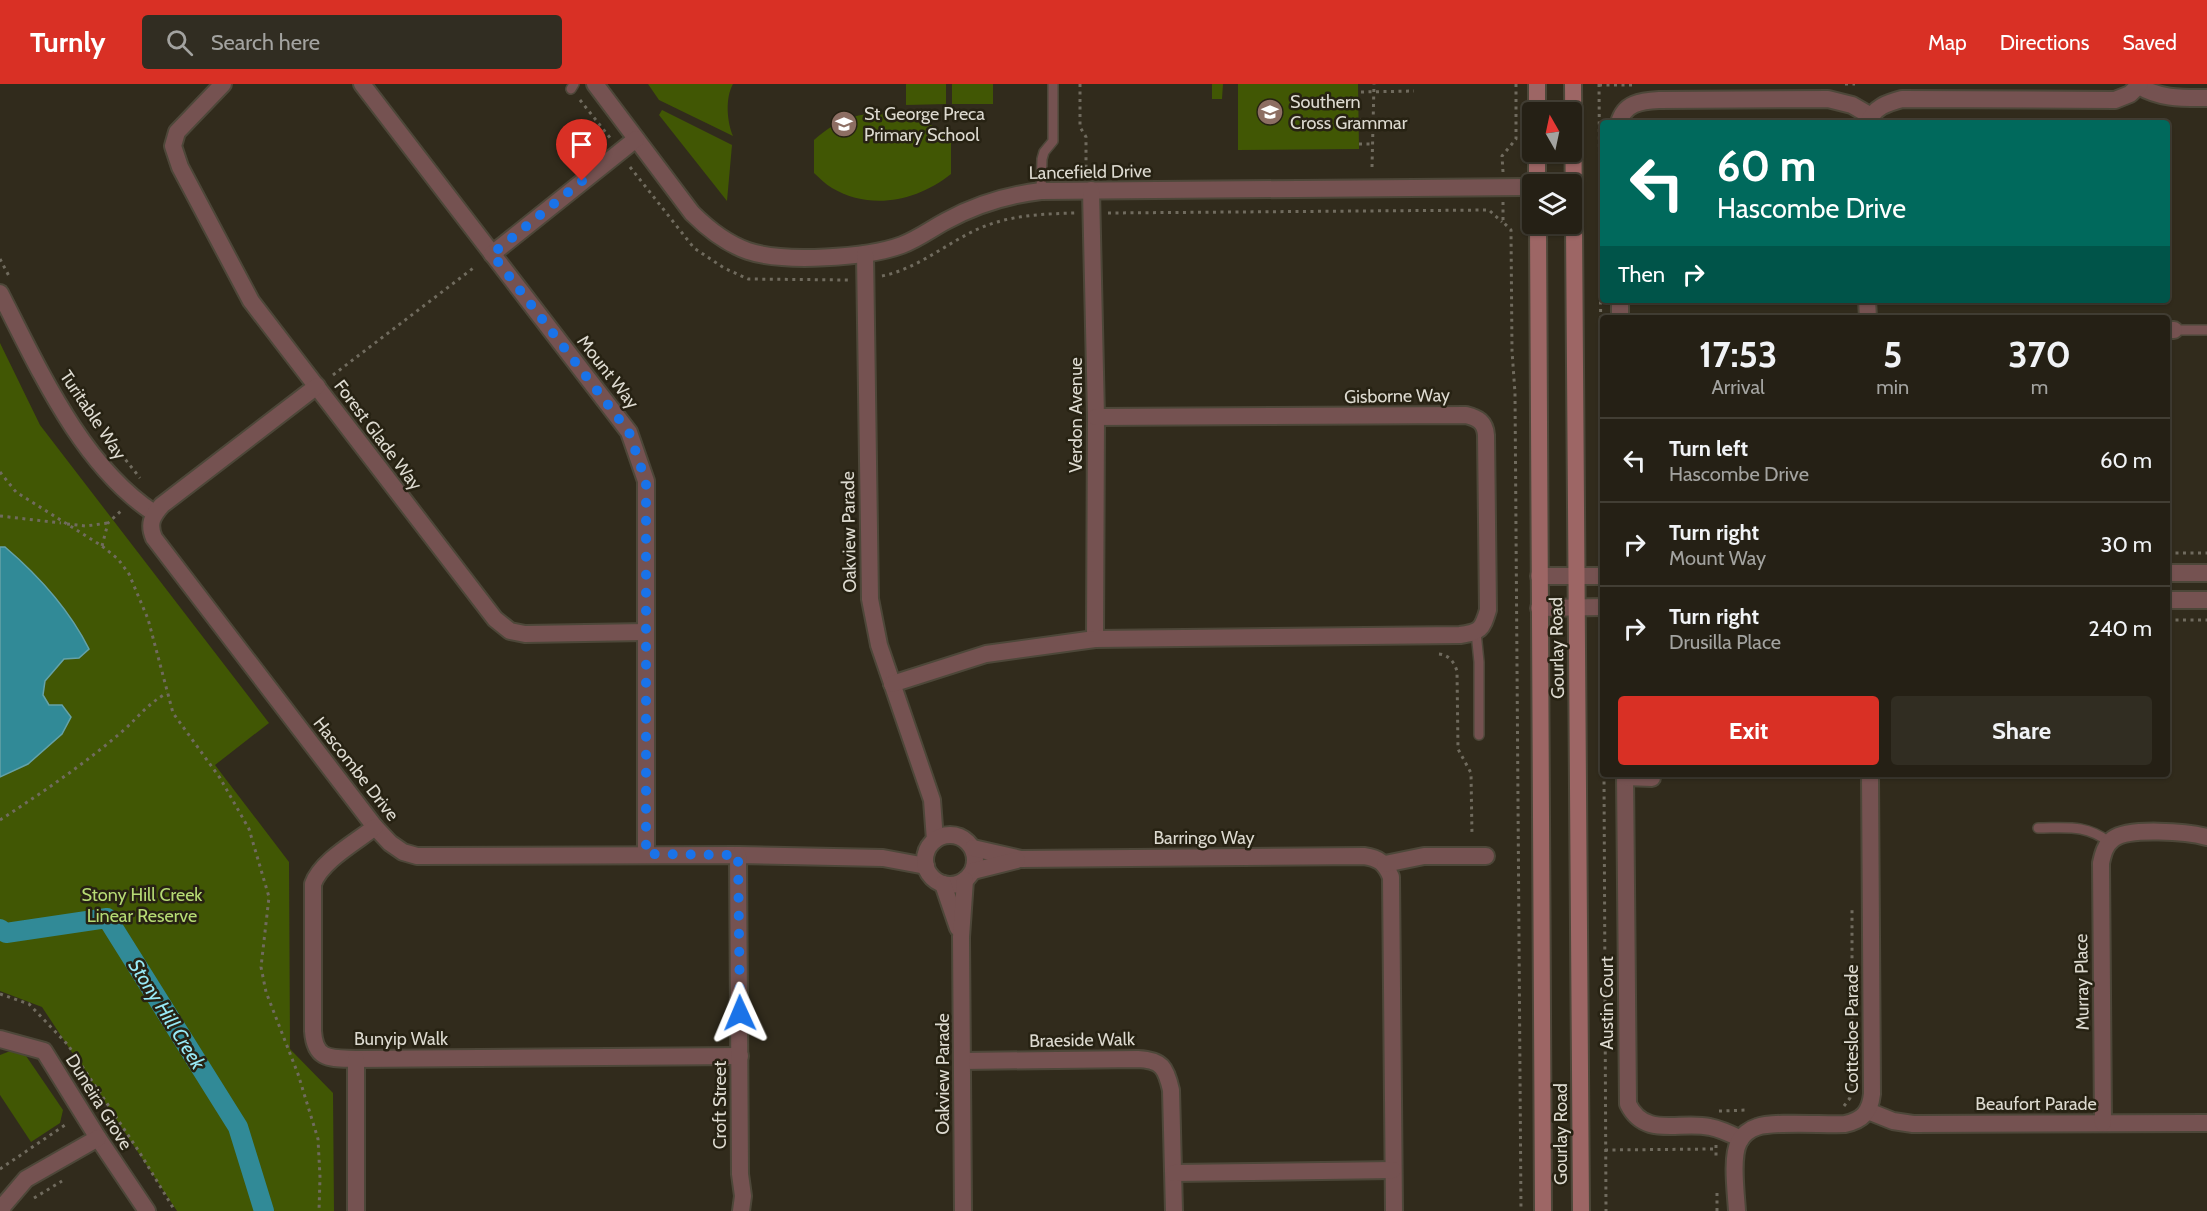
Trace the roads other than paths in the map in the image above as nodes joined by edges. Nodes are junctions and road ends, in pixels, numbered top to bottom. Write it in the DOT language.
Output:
graph roads {
  1 [pos="223,84"];
  2 [pos="362,84"];
  3 [pos="595,84"];
  4 [pos="1053,84"];
  5 [pos="1537,84"];
  6 [pos="1573,84"];
  7 [pos="2139,85"];
  8 [pos="2207,98"];
  9 [pos="1537,102"];
  10 [pos="1869,119"];
  11 [pos="1620,120"];
  12 [pos="636,139"];
  13 [pos="1573,174"];
  14 [pos="1522,187"];
  15 [pos="1091,190"];
  16 [pos="1041,191"];
  17 [pos="1538,234"];
  18 [pos="1573,234"];
  19 [pos="492,254"];
  20 [pos="865,254"];
  21 [pos="0,293"];
  22 [pos="2171,330"];
  23 [pos="2207,330"];
  24 [pos="317,386"];
  25 [pos="1096,417"];
  26 [pos="154,513"];
  27 [pos="2170,573"];
  28 [pos="2207,573"];
  29 [pos="1539,576"];
  30 [pos="1575,576"];
  31 [pos="1600,576"];
  32 [pos="2170,600"];
  33 [pos="2207,600"];
  34 [pos="1576,607"];
  35 [pos="1600,607"];
  36 [pos="1539,608"];
  37 [pos="646,632"];
  38 [pos="1476,632"];
  39 [pos="1095,639"];
  40 [pos="892,684"];
  41 [pos="1479,735"];
  42 [pos="1625,777"];
  43 [pos="1638,777"];
  44 [pos="1870,777"];
  45 [pos="1652,778"];
  46 [pos="932,800"];
  47 [pos="375,827"];
  48 [pos="2038,828"];
  49 [pos="956,835"];
  50 [pos="2207,837"];
  51 [pos="2109,842"];
  52 [pos="973,848"];
  53 [pos="929,852"];
  54 [pos="646,854"];
  55 [pos="738,855"];
  56 [pos="1486,856"];
  57 [pos="1021,859"];
  58 [pos="1385,864"];
  59 [pos="969,876"];
  60 [pos="943,884"];
  61 [pos="962,937"];
  62 [pos="0,1039"];
  63 [pos="740,1056"];
  64 [pos="356,1059"];
  65 [pos="962,1061"];
  66 [pos="1868,1111"];
  67 [pos="2103,1123"];
  68 [pos="2207,1124"];
  69 [pos="98,1138"];
  70 [pos="1742,1139"];
  71 [pos="1394,1170"];
  72 [pos="1174,1173"];
  73 [pos="2,1211"];
  74 [pos="147,1211"];
  75 [pos="356,1211"];
  76 [pos="741,1211"];
  77 [pos="963,1211"];
  78 [pos="1174,1211"];
  79 [pos="1394,1211"];
  80 [pos="1543,1211"];
  81 [pos="1581,1211"];
  82 [pos="1737,1211"];
  1 -- 24 [label="street, Forest Glade Way"];
  2 -- 19 [label="street, Mount Way"];
  3 -- 12 [label="street, Lancefield Drive"];
  4 -- 16 [label="lane"];
  5 -- 9 [label="main road"];
  6 -- 13 [label="main road, Gourlay Road"];
  7 -- 8 [label="street"];
  7 -- 10 [label="street"];
  10 -- 11 [label="street"];
  12 -- 19 [label="street"];
  12 -- 20 [label="street, Lancefield Drive"];
  14 -- 15 [label="street, Lancefield Drive"];
  15 -- 16 [label="street, Lancefield Drive"];
  15 -- 25 [label="street, Verdon Avenue"];
  16 -- 20 [label="street, Lancefield Drive"];
  17 -- 29 [label="main road, Gourlay Road"];
  18 -- 30 [label="main road, Gourlay Road"];
  19 -- 37 [label="street, Mount Way"];
  20 -- 40 [label="street, Oakview Parade"];
  21 -- 26 [label="street, Turitable Way"];
  22 -- 23 [label="lane"];
  24 -- 26 [label="street"];
  24 -- 37 [label="street, Forest Glade Way"];
  25 -- 38 [label="street, Gisborne Way"];
  25 -- 39 [label="street, Verdon Avenue"];
  26 -- 47 [label="street, Hascombe Drive"];
  27 -- 28 [label="street"];
  29 -- 30 [label="street"];
  29 -- 36 [label="main road, Gourlay Road"];
  30 -- 31 [label="street"];
  30 -- 34 [label="main road, Gourlay Road"];
  32 -- 33 [label="street"];
  34 -- 35 [label="street"];
  34 -- 36 [label="street"];
  34 -- 81 [label="main road, Gourlay Road"];
  36 -- 80 [label="main road, Gourlay Road"];
  37 -- 54 [label="street, Mount Way"];
  38 -- 39 [label="street"];
  38 -- 41 [label="lane"];
  39 -- 40 [label="street"];
  40 -- 46 [label="street, Oakview Parade"];
  42 -- 70 [label="street, Austin Court"];
  43 -- 45 [label="street, Austin Court"];
  44 -- 66 [label="street, Cottesloe Parade"];
  46 -- 49 [label="street, Oakview Parade"];
  46 -- 53 [label="street, Oakview Parade"];
  47 -- 54 [label="street, Hascombe Drive"];
  47 -- 64 [label="street, Bunyip Walk"];
  48 -- 51 [label="lane"];
  49 -- 52 [label="street"];
  49 -- 53 [label="street"];
  50 -- 51 [label="street"];
  51 -- 67 [label="street, Murray Place"];
  52 -- 57 [label="street, Barringo Way"];
  52 -- 59 [label="street"];
  53 -- 55 [label="street, Hascombe Drive"];
  53 -- 60 [label="street"];
  54 -- 55 [label="street, Hascombe Drive"];
  55 -- 63 [label="street, Croft Street"];
  56 -- 58 [label="street, Barringo Way"];
  57 -- 58 [label="street, Barringo Way"];
  57 -- 59 [label="street, Barringo Way"];
  58 -- 71 [label="street"];
  59 -- 60 [label="street"];
  59 -- 61 [label="street, Oakview Parade"];
  60 -- 61 [label="street, Oakview Parade"];
  61 -- 65 [label="street, Oakview Parade"];
  62 -- 69 [label="street, Duneira Grove"];
  63 -- 64 [label="street, Bunyip Walk"];
  63 -- 76 [label="street, Croft Street"];
  64 -- 75 [label="street"];
  65 -- 72 [label="street, Braeside Walk"];
  65 -- 77 [label="street, Oakview Parade"];
  66 -- 67 [label="street, Beaufort Parade"];
  66 -- 70 [label="street, Cottesloe Parade"];
  67 -- 68 [label="street, Beaufort Parade"];
  69 -- 73 [label="street"];
  69 -- 74 [label="street, Duneira Grove"];
  70 -- 82 [label="street"];
  71 -- 72 [label="street"];
  71 -- 79 [label="street"];
  72 -- 78 [label="street, Braeside Walk"];
}
